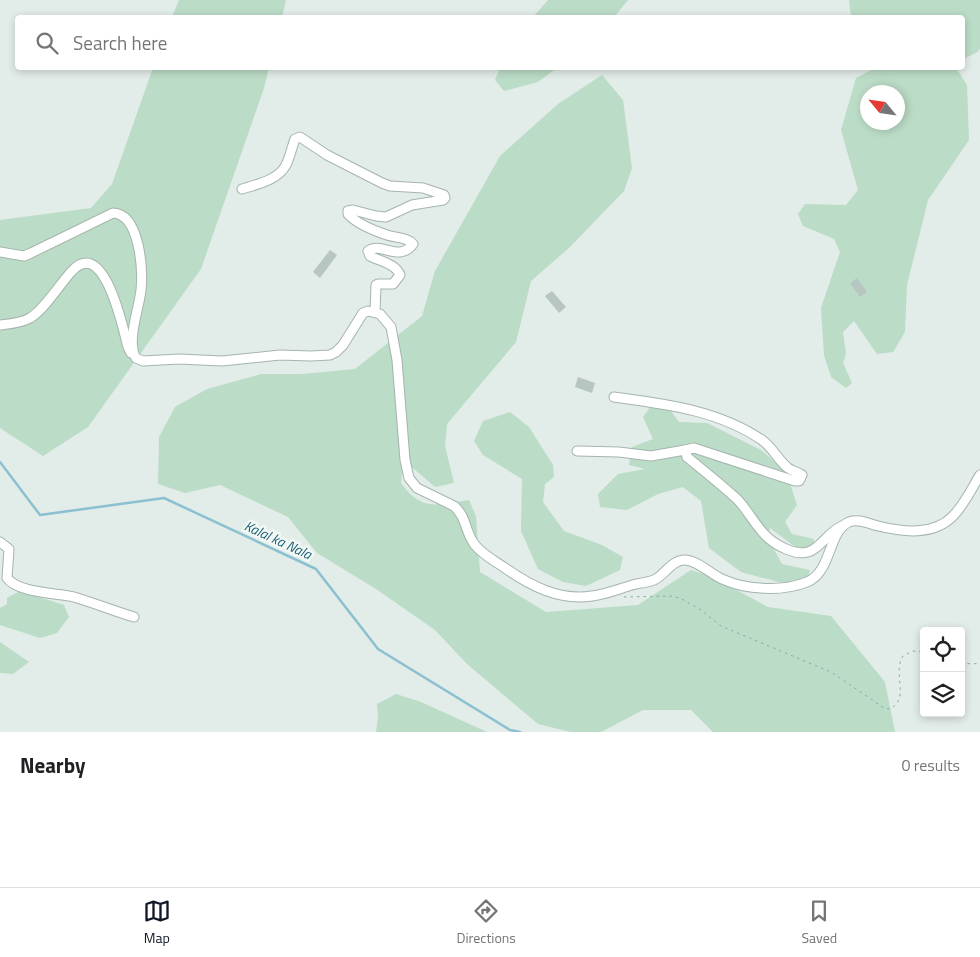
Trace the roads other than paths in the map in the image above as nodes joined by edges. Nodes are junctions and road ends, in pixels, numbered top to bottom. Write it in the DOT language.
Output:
graph roads {
  1 [pos="242,189"];
  2 [pos="0,252"];
  3 [pos="375,312"];
  4 [pos="0,325"];
  5 [pos="136,358"];
  6 [pos="614,397"];
  7 [pos="685,450"];
  8 [pos="577,452"];
  9 [pos="980,475"];
  10 [pos="842,526"];
  11 [pos="0,542"];
  12 [pos="134,617"];
  1 -- 3 [label="street"];
  2 -- 5 [label="street"];
  3 -- 5 [label="street"];
  3 -- 10 [label="street"];
  4 -- 5 [label="street"];
  6 -- 7 [label="street"];
  7 -- 8 [label="street"];
  7 -- 10 [label="street"];
  9 -- 10 [label="street"];
  11 -- 12 [label="street"];
}
